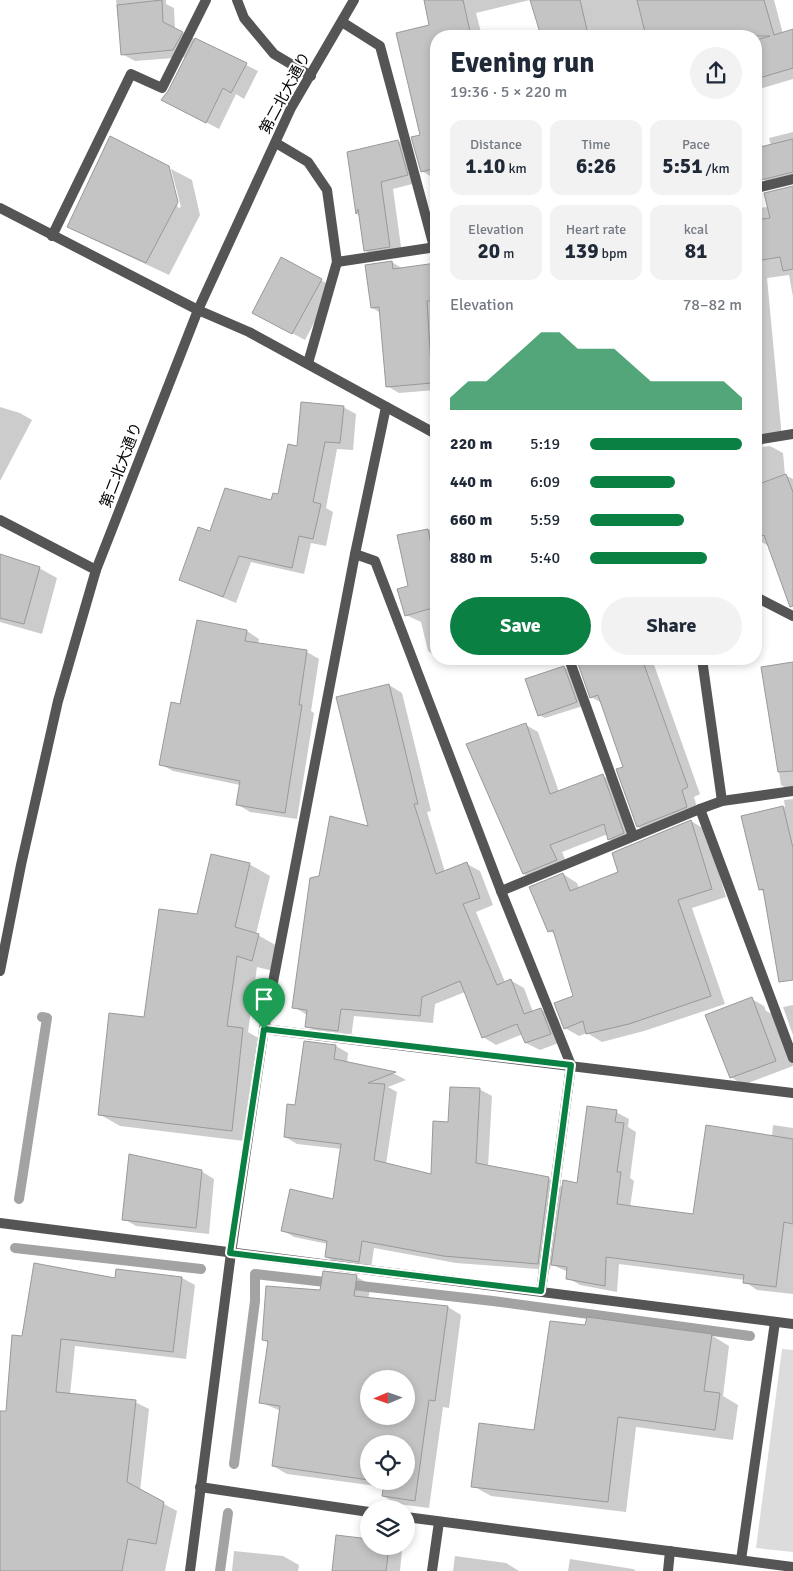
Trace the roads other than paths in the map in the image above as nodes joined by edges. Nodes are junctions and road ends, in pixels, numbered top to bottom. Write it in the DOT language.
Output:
graph roads {
  1 [pos="206,0"];
  2 [pos="236,0"];
  3 [pos="354,0"];
  4 [pos="342,22"];
  5 [pos="311,76"];
  6 [pos="276,143"];
  7 [pos="793,179"];
  8 [pos="762,187"];
  9 [pos="0,208"];
  10 [pos="430,229"];
  11 [pos="52,236"];
  12 [pos="430,248"];
  13 [pos="337,262"];
  14 [pos="198,310"];
  15 [pos="308,363"];
  16 [pos="386,408"];
  17 [pos="430,431"];
  18 [pos="793,434"];
  19 [pos="762,439"];
  20 [pos="0,520"];
  21 [pos="355,554"];
  22 [pos="96,570"];
  23 [pos="762,600"];
  24 [pos="793,616"];
  25 [pos="571,665"];
  26 [pos="703,665"];
  27 [pos="793,791"];
  28 [pos="722,801"];
  29 [pos="700,809"];
  30 [pos="633,836"];
  31 [pos="502,891"];
  32 [pos="0,971"];
  33 [pos="264,1029"];
  34 [pos="793,1058"];
  35 [pos="571,1065"];
  36 [pos="793,1093"];
  37 [pos="0,1223"];
  38 [pos="230,1253"];
  39 [pos="541,1291"];
  40 [pos="775,1322"];
  41 [pos="793,1324"];
  42 [pos="200,1487"];
  43 [pos="360,1511"];
  44 [pos="415,1518"];
  45 [pos="439,1522"];
  46 [pos="670,1551"];
  47 [pos="741,1560"];
  48 [pos="793,1567"];
  49 [pos="190,1571"];
  50 [pos="432,1571"];
  51 [pos="668,1571"];
  1 -- 11 [label="street"];
  2 -- 5 [label="street"];
  3 -- 4 [label="street, 第二北大通り"];
  4 -- 5 [label="street, 第二北大通り"];
  4 -- 10 [label="street"];
  5 -- 6 [label="street, 第二北大通り"];
  6 -- 13 [label="street"];
  6 -- 14 [label="street, 第二北大通り"];
  7 -- 8 [label="street"];
  9 -- 11 [label="street"];
  11 -- 14 [label="street"];
  12 -- 13 [label="street"];
  13 -- 15 [label="street"];
  14 -- 15 [label="street"];
  14 -- 22 [label="street, 第二北大通り"];
  15 -- 16 [label="street"];
  16 -- 17 [label="street"];
  16 -- 21 [label="street"];
  18 -- 19 [label="street"];
  20 -- 22 [label="street"];
  21 -- 31 [label="street"];
  21 -- 33 [label="street"];
  22 -- 32 [label="street, 第二北大通り"];
  23 -- 24 [label="street"];
  25 -- 30 [label="street"];
  26 -- 28 [label="street"];
  27 -- 28 [label="street"];
  28 -- 29 [label="street"];
  29 -- 30 [label="street"];
  29 -- 34 [label="street"];
  30 -- 31 [label="street"];
  31 -- 35 [label="street"];
  33 -- 35 [label="street"];
  33 -- 38 [label="street"];
  35 -- 36 [label="street"];
  35 -- 39 [label="street"];
  37 -- 38 [label="street"];
  38 -- 39 [label="street"];
  38 -- 42 [label="street"];
  39 -- 40 [label="street"];
  40 -- 41 [label="street"];
  40 -- 47 [label="street"];
  42 -- 43 [label="street"];
  42 -- 49 [label="street"];
  44 -- 45 [label="street"];
  45 -- 46 [label="street"];
  45 -- 50 [label="street"];
  46 -- 47 [label="street"];
  46 -- 51 [label="street"];
  47 -- 48 [label="street"];
}
